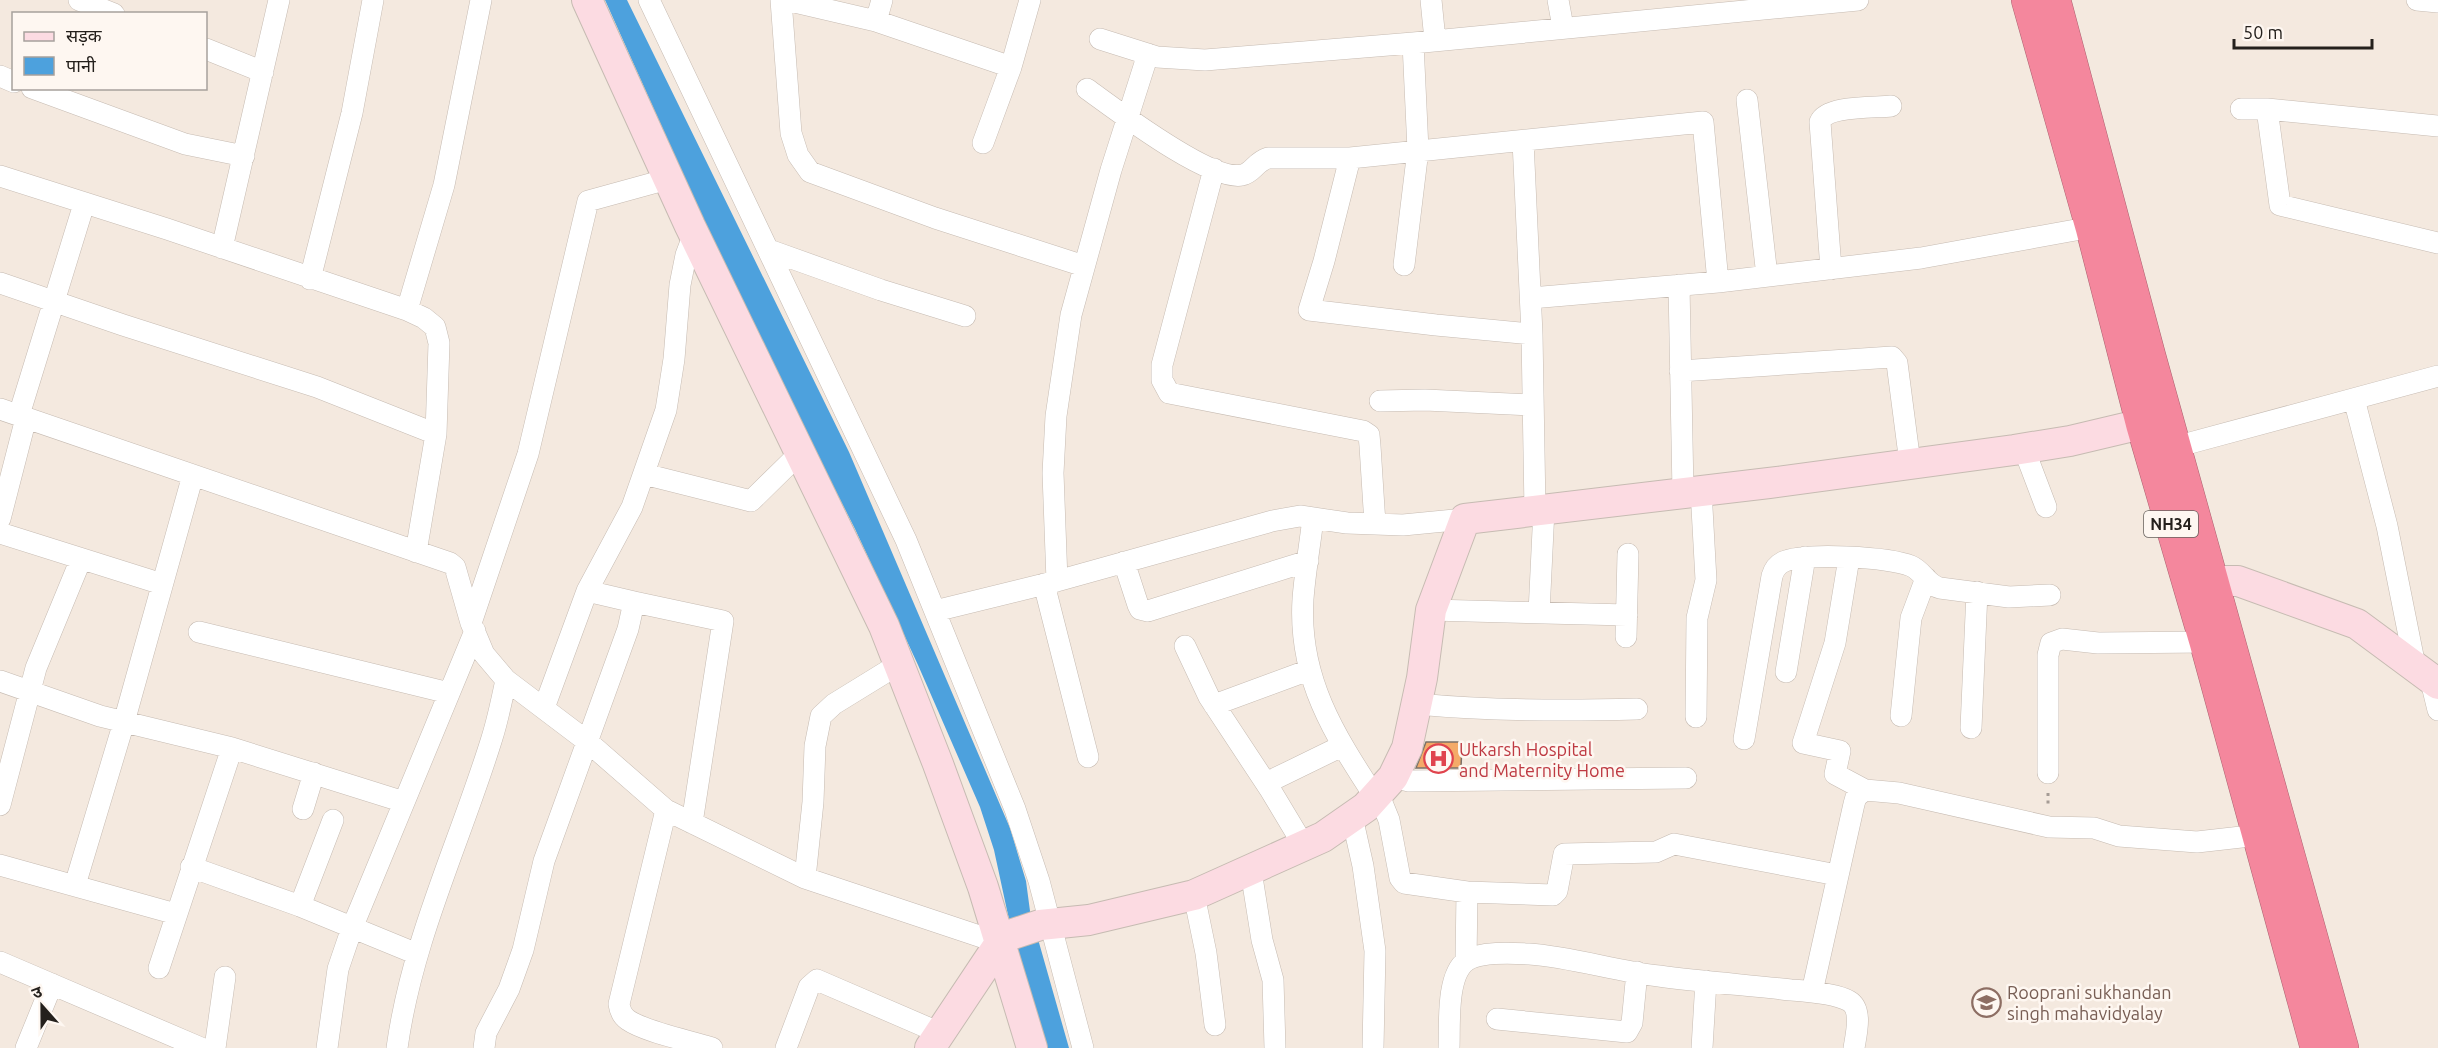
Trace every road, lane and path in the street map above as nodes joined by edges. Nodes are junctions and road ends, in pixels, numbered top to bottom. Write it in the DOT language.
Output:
graph roads {
  1 [pos="79,0"];
  2 [pos="279,0"];
  3 [pos="373,0"];
  4 [pos="481,0"];
  5 [pos="587,0"];
  6 [pos="649,0"];
  7 [pos="781,0"];
  8 [pos="786,0"];
  9 [pos="882,0"];
  10 [pos="1030,0"];
  11 [pos="1431,0"];
  12 [pos="1558,0"];
  13 [pos="1858,0"];
  14 [pos="2028,0"];
  15 [pos="2055,0"];
  16 [pos="2416,0"];
  17 [pos="2438,2"];
  18 [pos="1634,10"];
  19 [pos="109,12"];
  20 [pos="876,21"];
  21 [pos="1563,27"];
  22 [pos="1100,39"];
  23 [pos="1435,40"];
  24 [pos="1413,43"];
  25 [pos="207,49"];
  26 [pos="1148,54"];
  27 [pos="1011,67"];
  28 [pos="264,72"];
  29 [pos="1087,89"];
  30 [pos="37,90"];
  31 [pos="1747,100"];
  32 [pos="1891,106"];
  33 [pos="2241,109"];
  34 [pos="2267,109"];
  35 [pos="1128,118"];
  36 [pos="2438,126"];
  37 [pos="1523,141"];
  38 [pos="983,143"];
  39 [pos="1418,150"];
  40 [pos="244,156"];
  41 [pos="1350,158"];
  42 [pos="1214,169"];
  43 [pos="0,176"];
  44 [pos="668,179"];
  45 [pos="84,204"];
  46 [pos="2102,223"];
  47 [pos="694,234"];
  48 [pos="2438,243"];
  49 [pos="222,248"];
  50 [pos="770,250"];
  51 [pos="1404,265"];
  52 [pos="1084,266"];
  53 [pos="1831,268"];
  54 [pos="1767,276"];
  55 [pos="310,279"];
  56 [pos="1718,282"];
  57 [pos="0,283"];
  58 [pos="1678,285"];
  59 [pos="1531,298"];
  60 [pos="55,301"];
  61 [pos="407,310"];
  62 [pos="965,316"];
  63 [pos="1532,334"];
  64 [pos="1680,371"];
  65 [pos="2438,376"];
  66 [pos="2354,399"];
  67 [pos="1380,401"];
  68 [pos="1533,405"];
  69 [pos="15,414"];
  70 [pos="436,434"];
  71 [pos="2159,436"];
  72 [pos="2024,449"];
  73 [pos="800,453"];
  74 [pos="1910,463"];
  75 [pos="193,474"];
  76 [pos="644,474"];
  77 [pos="1692,491"];
  78 [pos="2046,507"];
  79 [pos="1540,509"];
  80 [pos="1313,518"];
  81 [pos="0,519"];
  82 [pos="1465,519"];
  83 [pos="1375,524"];
  84 [pos="0,533"];
  85 [pos="416,552"];
  86 [pos="1628,554"];
  87 [pos="1805,557"];
  88 [pos="1849,558"];
  89 [pos="81,559"];
  90 [pos="1308,561"];
  91 [pos="1125,562"];
  92 [pos="1926,578"];
  93 [pos="1051,582"];
  94 [pos="2201,583"];
  95 [pos="162,584"];
  96 [pos="587,591"];
  97 [pos="1977,592"];
  98 [pos="2050,595"];
  99 [pos="634,602"];
  100 [pos="1431,610"];
  101 [pos="935,611"];
  102 [pos="1539,613"];
  103 [pos="1627,615"];
  104 [pos="473,627"];
  105 [pos="199,632"];
  106 [pos="1626,637"];
  107 [pos="2206,642"];
  108 [pos="1185,646"];
  109 [pos="899,664"];
  110 [pos="1309,670"];
  111 [pos="1786,672"];
  112 [pos="2428,676"];
  113 [pos="506,680"];
  114 [pos="0,681"];
  115 [pos="29,690"];
  116 [pos="449,693"];
  117 [pos="1417,704"];
  118 [pos="1214,705"];
  119 [pos="544,708"];
  120 [pos="1637,709"];
  121 [pos="2438,710"];
  122 [pos="1901,716"];
  123 [pos="1696,717"];
  124 [pos="124,722"];
  125 [pos="1971,728"];
  126 [pos="1744,739"];
  127 [pos="588,742"];
  128 [pos="1342,746"];
  129 [pos="232,748"];
  130 [pos="1088,757"];
  131 [pos="314,773"];
  132 [pos="2048,773"];
  133 [pos="1686,778"];
  134 [pos="1266,783"];
  135 [pos="1382,789"];
  136 [pos="1865,790"];
  137 [pos="404,802"];
  138 [pos="0,805"];
  139 [pos="303,809"];
  140 [pos="666,810"];
  141 [pos="1352,817"];
  142 [pos="333,820"];
  143 [pos="692,823"];
  144 [pos="2049,827"];
  145 [pos="2259,835"];
  146 [pos="1304,846"];
  147 [pos="0,865"];
  148 [pos="191,867"];
  149 [pos="1251,871"];
  150 [pos="1837,875"];
  151 [pos="805,878"];
  152 [pos="75,885"];
  153 [pos="1467,892"];
  154 [pos="1194,895"];
  155 [pos="300,906"];
  156 [pos="176,914"];
  157 [pos="1045,924"];
  158 [pos="352,928"];
  159 [pos="1004,940"];
  160 [pos="417,954"];
  161 [pos="1466,961"];
  162 [pos="0,962"];
  163 [pos="159,968"];
  164 [pos="1637,972"];
  165 [pos="225,977"];
  166 [pos="1706,981"];
  167 [pos="52,984"];
  168 [pos="1812,992"];
  169 [pos="2315,993"];
  170 [pos="1497,1019"];
  171 [pos="1215,1025"];
  172 [pos="935,1040"];
  173 [pos="26,1048"];
  174 [pos="201,1048"];
  175 [pos="215,1048"];
  176 [pos="327,1048"];
  177 [pos="397,1048"];
  178 [pos="484,1048"];
  179 [pos="712,1048"];
  180 [pos="786,1048"];
  181 [pos="1032,1048"];
  182 [pos="1083,1048"];
  183 [pos="1275,1048"];
  184 [pos="1373,1048"];
  185 [pos="1449,1048"];
  186 [pos="1702,1048"];
  187 [pos="1854,1048"];
  188 [pos="2317,1048"];
  189 [pos="2342,1048"];
  1 -- 19 [label="street"];
  2 -- 28 [label="street"];
  3 -- 55 [label="street"];
  4 -- 61 [label="street"];
  5 -- 44 [label="street"];
  6 -- 50 [label="street"];
  7 -- 52 [label="street"];
  8 -- 20 [label="street"];
  9 -- 20 [label="street"];
  10 -- 27 [label="street"];
  11 -- 23 [label="street"];
  12 -- 21 [label="street"];
  13 -- 18 [label="street"];
  14 -- 46 [label="highway, NH34"];
  15 -- 46 [label="highway, NH34"];
  16 -- 17 [label="street"];
  18 -- 21 [label="street"];
  20 -- 27 [label="street"];
  21 -- 23 [label="street"];
  22 -- 26 [label="street"];
  23 -- 24 [label="street"];
  24 -- 26 [label="street"];
  24 -- 39 [label="street"];
  25 -- 28 [label="street"];
  26 -- 35 [label="street"];
  27 -- 38 [label="street"];
  28 -- 40 [label="street"];
  29 -- 35 [label="street"];
  30 -- 40 [label="street"];
  31 -- 54 [label="street"];
  32 -- 53 [label="street"];
  33 -- 34 [label="street"];
  34 -- 36 [label="street"];
  34 -- 48 [label="street"];
  35 -- 42 [label="street"];
  35 -- 52 [label="street"];
  37 -- 39 [label="street"];
  37 -- 56 [label="street"];
  37 -- 59 [label="street"];
  39 -- 41 [label="street"];
  39 -- 51 [label="street"];
  40 -- 49 [label="street"];
  41 -- 42 [label="street"];
  41 -- 63 [label="street"];
  42 -- 83 [label="street"];
  43 -- 45 [label="street"];
  44 -- 47 [label="street"];
  44 -- 104 [label="street"];
  45 -- 49 [label="street"];
  45 -- 60 [label="street"];
  46 -- 53 [label="street"];
  46 -- 71 [label="highway, NH34"];
  47 -- 73 [label="street"];
  47 -- 76 [label="street"];
  49 -- 55 [label="street"];
  50 -- 62 [label="street"];
  50 -- 101 [label="street"];
  52 -- 93 [label="street"];
  53 -- 54 [label="street"];
  54 -- 56 [label="street"];
  55 -- 61 [label="street"];
  56 -- 58 [label="street"];
  57 -- 60 [label="street"];
  58 -- 59 [label="street"];
  58 -- 64 [label="street"];
  59 -- 63 [label="street"];
  60 -- 69 [label="street"];
  60 -- 70 [label="street"];
  61 -- 70 [label="street"];
  63 -- 68 [label="street"];
  64 -- 74 [label="street"];
  64 -- 77 [label="street"];
  65 -- 66 [label="street"];
  66 -- 71 [label="street"];
  66 -- 112 [label="street"];
  67 -- 68 [label="street"];
  68 -- 79 [label="street"];
  69 -- 75 [label="street"];
  69 -- 81 [label="street"];
  70 -- 85 [label="street"];
  71 -- 72 [label="street"];
  71 -- 94 [label="highway, NH34"];
  72 -- 74 [label="street"];
  72 -- 78 [label="street"];
  73 -- 76 [label="street"];
  73 -- 109 [label="street"];
  74 -- 77 [label="street"];
  75 -- 85 [label="street"];
  75 -- 95 [label="street"];
  76 -- 96 [label="street"];
  77 -- 79 [label="street"];
  77 -- 123 [label="street"];
  79 -- 82 [label="street"];
  79 -- 102 [label="street"];
  80 -- 83 [label="street"];
  80 -- 90 [label="street"];
  80 -- 91 [label="street"];
  82 -- 83 [label="street"];
  82 -- 100 [label="street"];
  84 -- 89 [label="street"];
  85 -- 104 [label="street"];
  86 -- 103 [label="street"];
  87 -- 88 [label="street"];
  87 -- 111 [label="street"];
  87 -- 126 [label="street"];
  88 -- 92 [label="street"];
  88 -- 136 [label="street"];
  89 -- 95 [label="street"];
  89 -- 115 [label="street"];
  90 -- 91 [label="street"];
  90 -- 110 [label="street"];
  91 -- 93 [label="street"];
  92 -- 97 [label="street"];
  92 -- 122 [label="street"];
  93 -- 101 [label="street"];
  93 -- 130 [label="street"];
  94 -- 107 [label="highway, NH34"];
  94 -- 112 [label="street"];
  94 -- 169 [label="highway, NH34"];
  95 -- 124 [label="street"];
  96 -- 99 [label="street"];
  96 -- 119 [label="street"];
  97 -- 98 [label="street"];
  97 -- 125 [label="street"];
  99 -- 127 [label="street"];
  99 -- 143 [label="street"];
  100 -- 102 [label="street"];
  100 -- 117 [label="street"];
  101 -- 157 [label="street"];
  102 -- 103 [label="street"];
  103 -- 106 [label="street"];
  104 -- 113 [label="street"];
  104 -- 116 [label="street"];
  105 -- 116 [label="street"];
  107 -- 132 [label="street"];
  107 -- 145 [label="highway, NH34"];
  108 -- 118 [label="street"];
  109 -- 151 [label="street"];
  109 -- 159 [label="street"];
  110 -- 118 [label="street"];
  110 -- 128 [label="street"];
  112 -- 121 [label="street"];
  113 -- 119 [label="street"];
  113 -- 160 [label="street"];
  114 -- 115 [label="street"];
  115 -- 124 [label="street"];
  115 -- 138 [label="street"];
  116 -- 137 [label="street"];
  117 -- 120 [label="street"];
  117 -- 135 [label="street"];
  118 -- 134 [label="street"];
  119 -- 127 [label="street"];
  124 -- 129 [label="street"];
  124 -- 152 [label="street"];
  127 -- 140 [label="street"];
  127 -- 178 [label="street"];
  128 -- 134 [label="street"];
  128 -- 135 [label="street"];
  129 -- 131 [label="street"];
  129 -- 148 [label="street"];
  131 -- 137 [label="street"];
  131 -- 139 [label="street"];
  132 -- 144 [label="path"];
  133 -- 135 [label="street"];
  134 -- 146 [label="street"];
  135 -- 141 [label="street"];
  135 -- 153 [label="street"];
  136 -- 144 [label="street"];
  136 -- 150 [label="street"];
  137 -- 158 [label="street"];
  140 -- 143 [label="street"];
  140 -- 179 [label="street"];
  141 -- 146 [label="street"];
  141 -- 184 [label="street"];
  142 -- 155 [label="street"];
  143 -- 151 [label="street"];
  144 -- 145 [label="street"];
  145 -- 169 [label="highway, NH34"];
  146 -- 149 [label="street"];
  147 -- 152 [label="street"];
  148 -- 155 [label="street"];
  148 -- 156 [label="street"];
  149 -- 154 [label="street"];
  149 -- 183 [label="street"];
  150 -- 153 [label="street"];
  150 -- 168 [label="street"];
  151 -- 159 [label="street"];
  152 -- 156 [label="street"];
  153 -- 161 [label="street"];
  154 -- 157 [label="street"];
  154 -- 171 [label="street"];
  155 -- 158 [label="street"];
  156 -- 163 [label="street"];
  157 -- 159 [label="street"];
  157 -- 182 [label="street"];
  158 -- 160 [label="street"];
  158 -- 176 [label="street"];
  159 -- 172 [label="street"];
  159 -- 181 [label="street"];
  160 -- 177 [label="street"];
  161 -- 164 [label="street"];
  161 -- 185 [label="street"];
  162 -- 167 [label="street"];
  164 -- 166 [label="street"];
  164 -- 170 [label="street"];
  165 -- 175 [label="street"];
  166 -- 168 [label="street"];
  166 -- 186 [label="street"];
  167 -- 173 [label="street"];
  167 -- 174 [label="street"];
  168 -- 187 [label="street"];
  169 -- 188 [label="highway, NH34"];
  169 -- 189 [label="highway, NH34"];
  172 -- 180 [label="street"];
}
